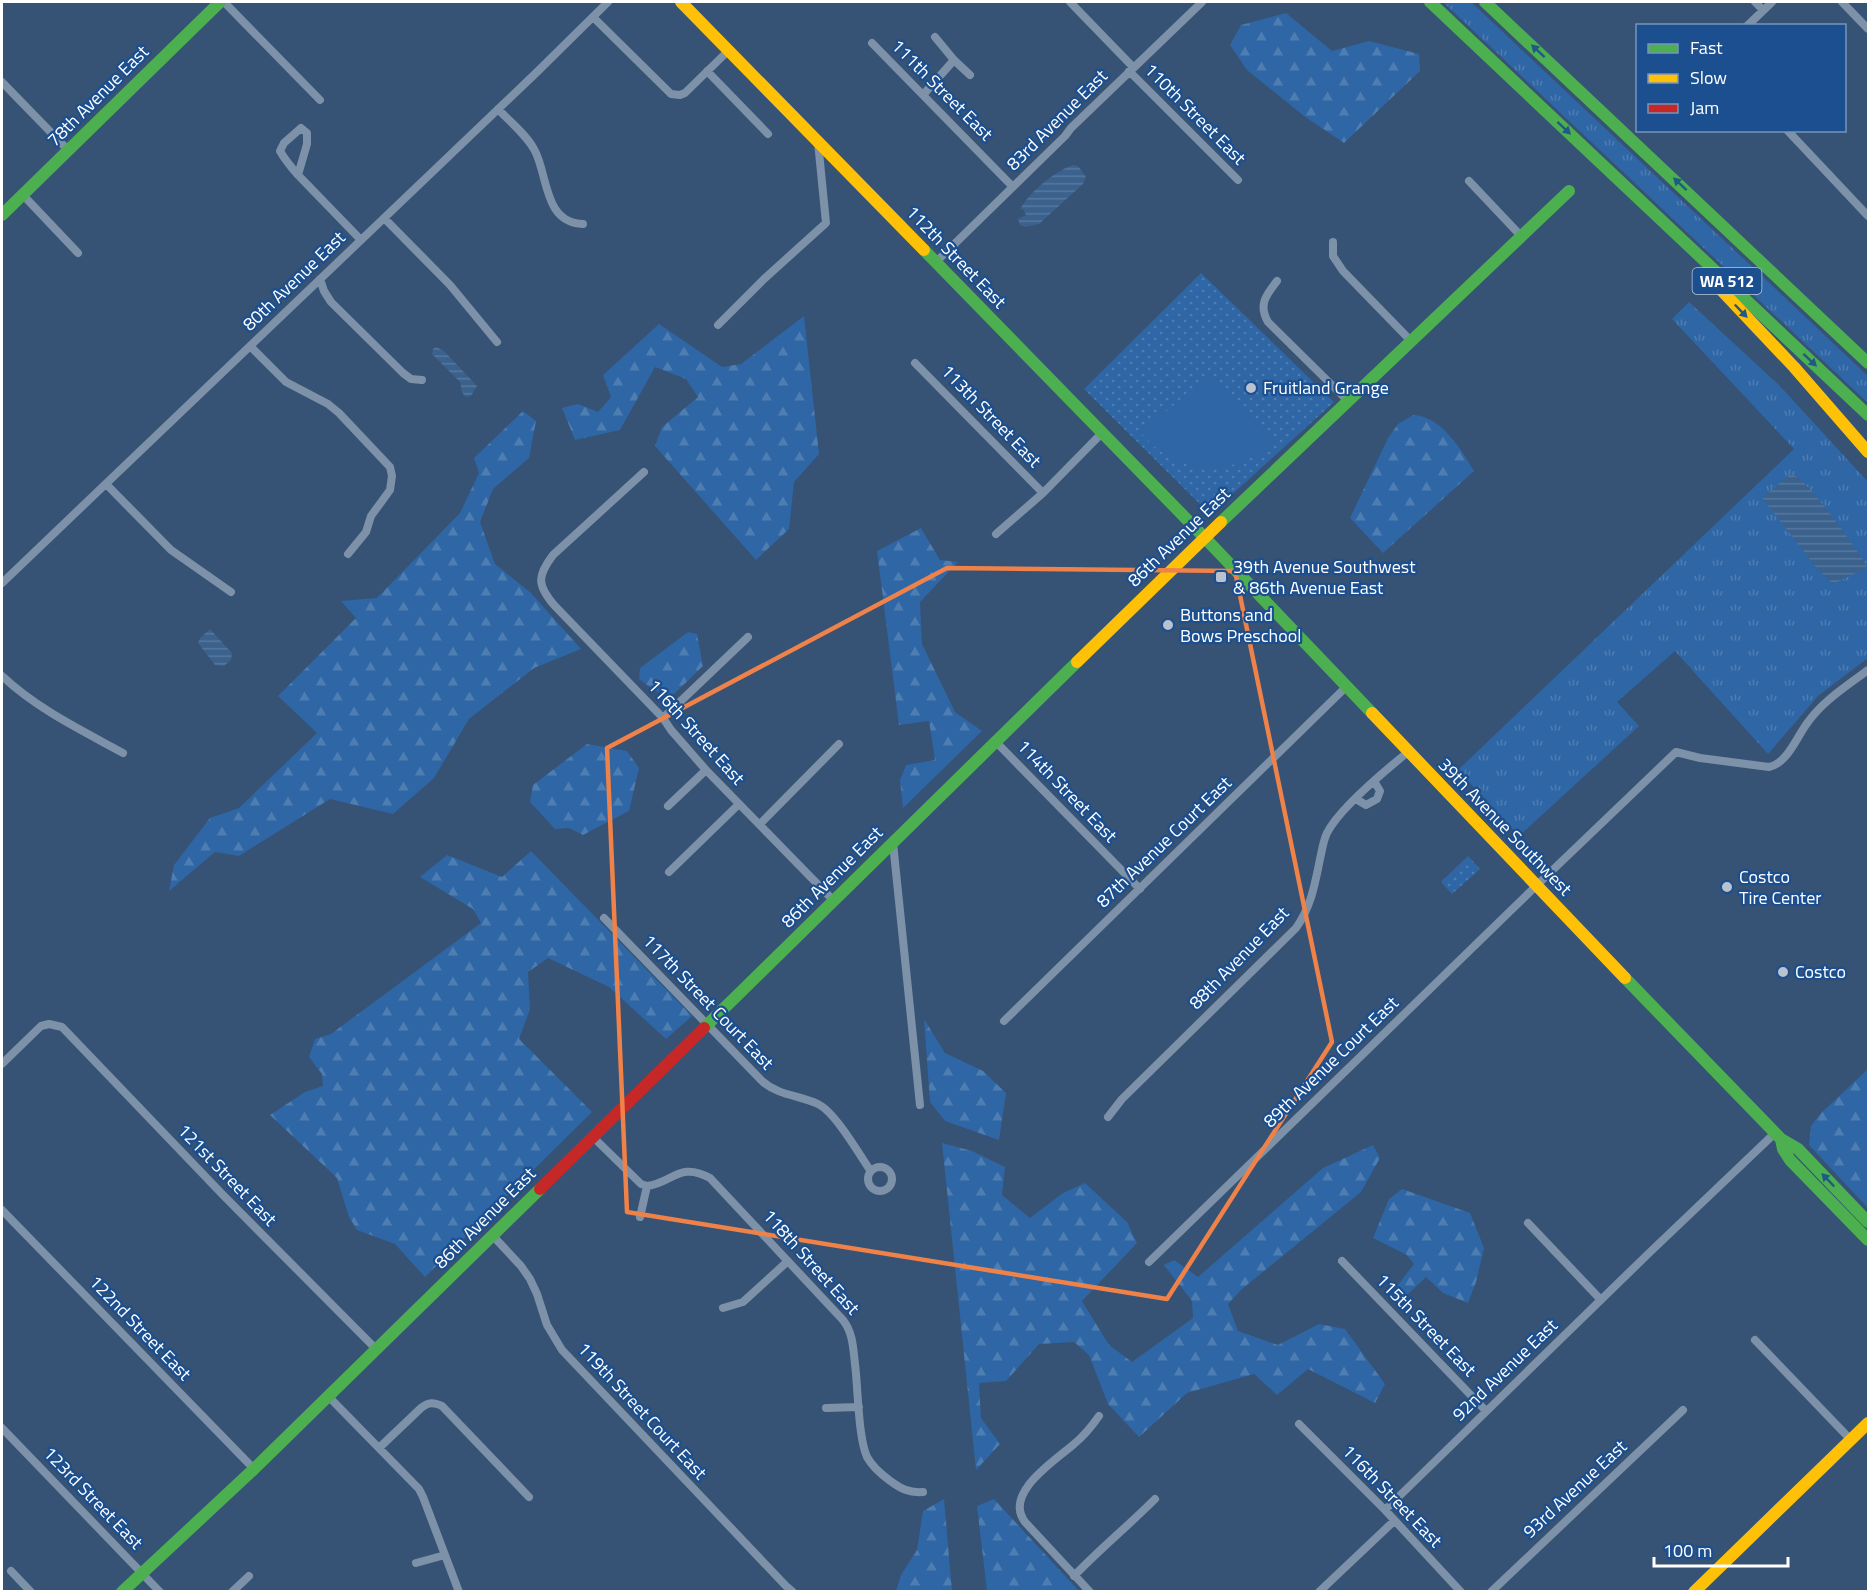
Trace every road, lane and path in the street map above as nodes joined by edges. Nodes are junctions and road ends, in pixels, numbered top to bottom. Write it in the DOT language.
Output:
graph roads {
  1 [pos="222,2"];
  2 [pos="608,2"];
  3 [pos="681,2"];
  4 [pos="1070,2"];
  5 [pos="1202,2"];
  6 [pos="1430,2"];
  7 [pos="1485,2"];
  8 [pos="1755,2"];
  9 [pos="1772,2"];
  10 [pos="1842,2"];
  11 [pos="1763,10"];
  12 [pos="593,17"];
  13 [pos="1749,24"];
  14 [pos="1869,28"];
  15 [pos="935,38"];
  16 [pos="872,43"];
  17 [pos="729,50"];
  18 [pos="954,60"];
  19 [pos="1131,69"];
  20 [pos="707,71"];
  21 [pos="970,75"];
  22 [pos="2,81"];
  23 [pos="923,95"];
  24 [pos="320,100"];
  25 [pos="498,109"];
  26 [pos="1789,132"];
  27 [pos="768,134"];
  28 [pos="818,141"];
  29 [pos="1585,147"];
  30 [pos="69,151"];
  31 [pos="298,175"];
  32 [pos="1238,180"];
  33 [pos="1468,181"];
  34 [pos="1013,186"];
  35 [pos="1569,191"];
  36 [pos="23,195"];
  37 [pos="2,215"];
  38 [pos="1869,216"];
  39 [pos="384,218"];
  40 [pos="583,224"];
  41 [pos="1722,224"];
  42 [pos="1521,236"];
  43 [pos="361,240"];
  44 [pos="1333,242"];
  45 [pos="78,253"];
  46 [pos="936,262"];
  47 [pos="320,279"];
  48 [pos="1277,281"];
  49 [pos="718,325"];
  50 [pos="1411,341"];
  51 [pos="497,342"];
  52 [pos="250,346"];
  53 [pos="1869,352"];
  54 [pos="915,363"];
  55 [pos="1869,363"];
  56 [pos="422,380"];
  57 [pos="1348,401"];
  58 [pos="1869,415"];
  59 [pos="1102,433"];
  60 [pos="1869,452"];
  61 [pos="644,472"];
  62 [pos="106,484"];
  63 [pos="1042,493"];
  64 [pos="996,534"];
  65 [pos="1204,537"];
  66 [pos="348,554"];
  67 [pos="2,583"];
  68 [pos="231,592"];
  69 [pos="748,637"];
  70 [pos="1869,670"];
  71 [pos="2,676"];
  72 [pos="1346,687"];
  73 [pos="663,718"];
  74 [pos="996,742"];
  75 [pos="839,744"];
  76 [pos="1408,752"];
  77 [pos="123,753"];
  78 [pos="706,770"];
  79 [pos="1374,781"];
  80 [pos="1356,799"];
  81 [pos="739,804"];
  82 [pos="668,806"];
  83 [pos="760,824"];
  84 [pos="893,843"];
  85 [pos="669,872"];
  86 [pos="1536,886"];
  87 [pos="1140,889"];
  88 [pos="834,901"];
  89 [pos="604,918"];
  90 [pos="1004,1021"];
  91 [pos="708,1025"];
  92 [pos="2,1064"];
  93 [pos="920,1106"];
  94 [pos="1108,1117"];
  95 [pos="1778,1136"];
  96 [pos="593,1137"];
  97 [pos="870,1170"];
  98 [pos="647,1186"];
  99 [pos="2,1210"];
  100 [pos="640,1217"];
  101 [pos="1869,1222"];
  102 [pos="1528,1223"];
  103 [pos="493,1236"];
  104 [pos="1869,1240"];
  105 [pos="788,1261"];
  106 [pos="1342,1261"];
  107 [pos="1149,1262"];
  108 [pos="1601,1300"];
  109 [pos="723,1308"];
  110 [pos="1755,1340"];
  111 [pos="377,1350"];
  112 [pos="328,1396"];
  113 [pos="859,1407"];
  114 [pos="826,1408"];
  115 [pos="1683,1410"];
  116 [pos="1486,1411"];
  117 [pos="1099,1416"];
  118 [pos="1869,1423"];
  119 [pos="1299,1424"];
  120 [pos="2,1428"];
  121 [pos="1851,1440"];
  122 [pos="379,1448"];
  123 [pos="254,1468"];
  124 [pos="923,1492"];
  125 [pos="529,1497"];
  126 [pos="1155,1499"];
  127 [pos="1385,1510"];
  128 [pos="1394,1521"];
  129 [pos="445,1555"];
  130 [pos="416,1563"];
  131 [pos="11,1571"];
  132 [pos="142,1573"];
  133 [pos="1074,1575"];
  134 [pos="249,1576"];
  135 [pos="31,1592"];
  136 [pos="122,1592"];
  137 [pos="160,1592"];
  138 [pos="232,1592"];
  139 [pos="459,1592"];
  140 [pos="793,1592"];
  141 [pos="1090,1592"];
  142 [pos="1319,1592"];
  143 [pos="1461,1592"];
  144 [pos="1491,1592"];
  145 [pos="1694,1592"];
  1 -- 24 [label="street"];
  1 -- 30 [label="main road, 78th Avenue East"];
  2 -- 12 [label="street, 80th Avenue East"];
  3 -- 17 [label="main road, 112th Street East"];
  4 -- 19 [label="street, 110th Street East"];
  5 -- 19 [label="street, 83rd Avenue East"];
  6 -- 29 [label="main road, WA 512, one-way"];
  41 -- 7 [label="main road, WA 512, one-way"];
  8 -- 11 [label="street"];
  9 -- 11 [label="street"];
  10 -- 14 [label="street"];
  11 -- 13 [label="street"];
  12 -- 20 [label="street"];
  12 -- 25 [label="street, 80th Avenue East"];
  15 -- 18 [label="street"];
  16 -- 23 [label="street, 111th Street East"];
  17 -- 20 [label="street"];
  17 -- 28 [label="main road, 112th Street East"];
  18 -- 21 [label="street"];
  18 -- 23 [label="street"];
  19 -- 32 [label="street, 110th Street East"];
  19 -- 34 [label="street, 83rd Avenue East"];
  20 -- 27 [label="street"];
  22 -- 30 [label="street"];
  23 -- 34 [label="street, 111th Street East"];
  25 -- 39 [label="street, 80th Avenue East"];
  25 -- 40 [label="street"];
  26 -- 38 [label="street"];
  28 -- 46 [label="main road, 112th Street East"];
  28 -- 49 [label="street"];
  29 -- 58 [label="main road, WA 512, one-way"];
  29 -- 60 [label="main road, one-way"];
  30 -- 36 [label="main road, 78th Avenue East"];
  31 -- 31 [label="street"];
  31 -- 43 [label="street"];
  33 -- 42 [label="street"];
  34 -- 46 [label="street, 83rd Avenue East"];
  35 -- 42 [label="main road, 86th Avenue East"];
  36 -- 37 [label="main road, 78th Avenue East"];
  36 -- 45 [label="street"];
  39 -- 43 [label="street, 80th Avenue East"];
  39 -- 51 [label="street"];
  41 -- 53 [label="main road"];
  41 -- 55 [label="main road, WA 512"];
  42 -- 50 [label="main road, 86th Avenue East"];
  43 -- 47 [label="street, 80th Avenue East"];
  44 -- 50 [label="street"];
  46 -- 59 [label="main road, 112th Street East"];
  47 -- 52 [label="street, 80th Avenue East"];
  47 -- 56 [label="street"];
  48 -- 57 [label="street"];
  50 -- 57 [label="main road, 86th Avenue East"];
  52 -- 62 [label="street, 80th Avenue East"];
  52 -- 66 [label="street"];
  54 -- 63 [label="street, 113th Street East"];
  57 -- 65 [label="main road, 86th Avenue East"];
  59 -- 63 [label="street"];
  59 -- 65 [label="main road, 112th Street East"];
  61 -- 73 [label="street, 116th Street East"];
  62 -- 67 [label="street, 80th Avenue East"];
  62 -- 68 [label="street"];
  63 -- 64 [label="street"];
  65 -- 72 [label="main road, 39th Avenue Southwest"];
  65 -- 74 [label="main road, 86th Avenue East"];
  69 -- 73 [label="street"];
  70 -- 86 [label="street, 89th Avenue Court East"];
  71 -- 77 [label="street"];
  72 -- 76 [label="main road, 39th Avenue Southwest"];
  72 -- 87 [label="street, 87th Avenue Court East"];
  73 -- 78 [label="street, 116th Street East"];
  74 -- 84 [label="main road, 86th Avenue East"];
  74 -- 87 [label="street, 114th Street East"];
  75 -- 83 [label="street"];
  76 -- 79 [label="street, 88th Avenue East"];
  76 -- 86 [label="main road, 39th Avenue Southwest"];
  78 -- 81 [label="street, 116th Street East"];
  78 -- 82 [label="street"];
  79 -- 80 [label="street, 88th Avenue East"];
  79 -- 80 [label="street"];
  80 -- 94 [label="street, 88th Avenue East"];
  81 -- 83 [label="street, 116th Street East"];
  81 -- 85 [label="street"];
  83 -- 88 [label="street, 116th Street East"];
  84 -- 88 [label="main road, 86th Avenue East"];
  84 -- 93 [label="street"];
  86 -- 95 [label="main road, 39th Avenue Southwest"];
  86 -- 107 [label="street, 89th Avenue Court East"];
  87 -- 90 [label="street, 87th Avenue Court East"];
  88 -- 91 [label="main road, 86th Avenue East"];
  89 -- 91 [label="street, 117th Street Court East"];
  91 -- 96 [label="main road, 86th Avenue East"];
  91 -- 97 [label="street, 117th Street Court East"];
  92 -- 111 [label="street, 121st Street East"];
  101 -- 95 [label="main road, 39th Avenue Southwest, one-way"];
  95 -- 104 [label="main road, 39th Avenue Southwest"];
  95 -- 108 [label="street, 92nd Avenue East"];
  96 -- 98 [label="street"];
  96 -- 103 [label="main road, 86th Avenue East"];
  98 -- 100 [label="street"];
  98 -- 105 [label="street, 118th Street East"];
  99 -- 123 [label="street, 122nd Street East"];
  102 -- 108 [label="street"];
  103 -- 111 [label="main road, 86th Avenue East"];
  103 -- 140 [label="street, 119th Street Court East"];
  105 -- 109 [label="street"];
  105 -- 113 [label="street, 118th Street East"];
  106 -- 116 [label="street, 115th Street East"];
  108 -- 116 [label="street, 92nd Avenue East"];
  110 -- 121 [label="street"];
  111 -- 112 [label="main road, 86th Avenue East"];
  112 -- 122 [label="street"];
  112 -- 123 [label="main road, 86th Avenue East"];
  113 -- 114 [label="street"];
  113 -- 124 [label="street, 118th Street East"];
  115 -- 144 [label="street, 93rd Avenue East"];
  116 -- 127 [label="street, 92nd Avenue East"];
  117 -- 133 [label="street"];
  118 -- 121 [label="main road"];
  119 -- 127 [label="street, 116th Street East"];
  120 -- 132 [label="street, 123rd Street East"];
  121 -- 145 [label="main road"];
  122 -- 125 [label="street"];
  122 -- 129 [label="street"];
  123 -- 132 [label="main road, 86th Avenue East"];
  126 -- 133 [label="street"];
  127 -- 128 [label="street, 116th Street East"];
  128 -- 142 [label="street"];
  128 -- 143 [label="street, 116th Street East"];
  129 -- 130 [label="street"];
  129 -- 139 [label="street"];
  131 -- 135 [label="street"];
  132 -- 136 [label="main road, 86th Avenue East"];
  132 -- 137 [label="street, 123rd Street East"];
  133 -- 141 [label="street"];
  134 -- 138 [label="street"];
}
